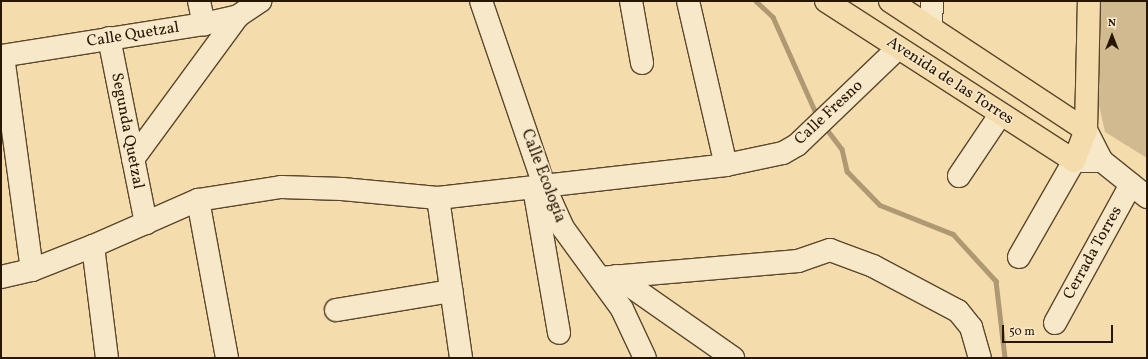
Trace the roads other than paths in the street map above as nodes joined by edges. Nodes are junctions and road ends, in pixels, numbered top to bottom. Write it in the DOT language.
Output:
graph roads {
  1 [pos="199,1"];
  2 [pos="260,1"];
  3 [pos="481,1"];
  4 [pos="631,1"];
  5 [pos="688,1"];
  6 [pos="826,1"];
  7 [pos="890,1"];
  8 [pos="932,1"];
  9 [pos="1089,1"];
  10 [pos="238,16"];
  11 [pos="204,24"];
  12 [pos="931,28"];
  13 [pos="109,38"];
  14 [pos="898,48"];
  15 [pos="2,56"];
  16 [pos="642,62"];
  17 [pos="1000,115"];
  18 [pos="1086,130"];
  19 [pos="133,160"];
  20 [pos="1074,161"];
  21 [pos="1102,161"];
  22 [pos="726,165"];
  23 [pos="959,176"];
  24 [pos="540,188"];
  25 [pos="1139,190"];
  26 [pos="438,198"];
  27 [pos="198,200"];
  28 [pos="146,223"];
  29 [pos="94,246"];
  30 [pos="1019,257"];
  31 [pos="32,270"];
  32 [pos="1,277"];
  33 [pos="608,277"];
  34 [pos="451,291"];
  35 [pos="336,310"];
  36 [pos="1055,322"];
  37 [pos="559,333"];
  38 [pos="107,358"];
  39 [pos="227,358"];
  40 [pos="461,358"];
  41 [pos="646,358"];
  42 [pos="733,358"];
  43 [pos="980,358"];
  1 -- 11 [label="street"];
  2 -- 10 [label="street, Calle Quetzal"];
  3 -- 24 [label="street, Calle Ecología"];
  4 -- 16 [label="street"];
  5 -- 22 [label="street"];
  6 -- 14 [label="main road, Avenida de las Torres"];
  7 -- 12 [label="main road"];
  8 -- 12 [label="street"];
  9 -- 18 [label="main road"];
  10 -- 11 [label="street, Calle Quetzal"];
  10 -- 19 [label="street"];
  11 -- 13 [label="street, Calle Quetzal"];
  12 -- 18 [label="main road"];
  13 -- 15 [label="street, Calle Quetzal"];
  13 -- 19 [label="street, Segunda Quetzal"];
  14 -- 17 [label="main road, Avenida de las Torres"];
  14 -- 22 [label="street, Calle Fresno"];
  15 -- 31 [label="street"];
  17 -- 20 [label="main road, Avenida de las Torres"];
  17 -- 23 [label="street"];
  18 -- 20 [label="main road"];
  18 -- 21 [label="street"];
  19 -- 28 [label="street, Segunda Quetzal"];
  20 -- 21 [label="street"];
  20 -- 30 [label="street"];
  21 -- 25 [label="street"];
  22 -- 24 [label="street, Calle Fresno"];
  24 -- 26 [label="street, Calle Fresno"];
  24 -- 33 [label="street, Calle Ecología"];
  24 -- 37 [label="street"];
  25 -- 36 [label="street, Cerrada Torres"];
  26 -- 27 [label="street, Calle Fresno"];
  26 -- 34 [label="street"];
  27 -- 28 [label="street, Calle Fresno"];
  27 -- 39 [label="street"];
  28 -- 29 [label="street, Calle Fresno"];
  29 -- 31 [label="street, Calle Fresno"];
  29 -- 38 [label="street"];
  31 -- 32 [label="street, Calle Fresno"];
  33 -- 41 [label="street, Calle Ecología"];
  33 -- 42 [label="street"];
  33 -- 43 [label="street"];
  34 -- 35 [label="street"];
  34 -- 40 [label="street"];
}
